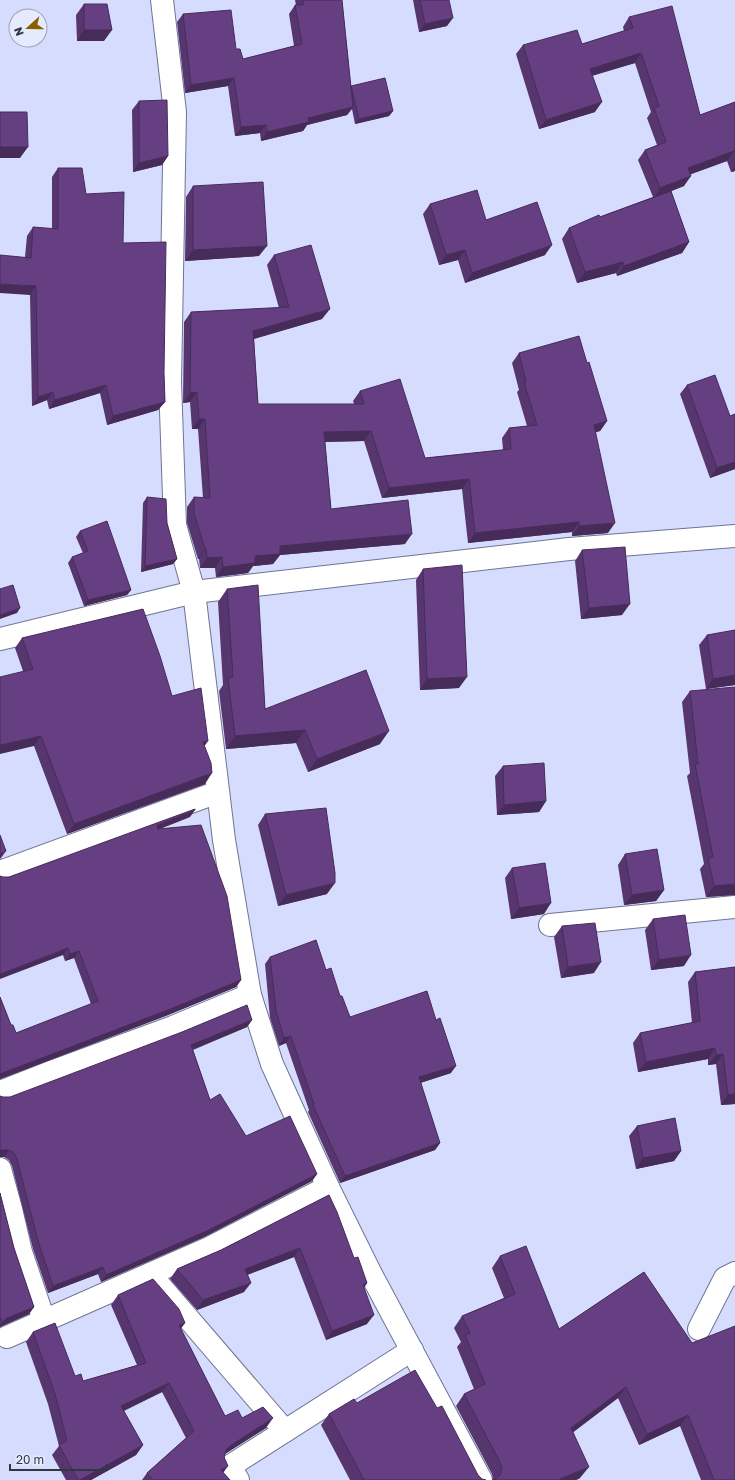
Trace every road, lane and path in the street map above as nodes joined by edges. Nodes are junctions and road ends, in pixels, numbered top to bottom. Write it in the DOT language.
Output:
graph roads {
  1 [pos="162,0"];
  2 [pos="735,536"];
  3 [pos="194,592"];
  4 [pos="0,639"];
  5 [pos="218,792"];
  6 [pos="0,872"];
  7 [pos="735,907"];
  8 [pos="550,925"];
  9 [pos="250,996"];
  10 [pos="0,1092"];
  11 [pos="0,1169"];
  12 [pos="328,1187"];
  13 [pos="735,1273"];
  14 [pos="150,1274"];
  15 [pos="44,1320"];
  16 [pos="700,1328"];
  17 [pos="7,1337"];
  18 [pos="412,1350"];
  19 [pos="285,1431"];
  20 [pos="238,1480"];
  21 [pos="482,1480"];
  1 -- 3 [label="street"];
  2 -- 3 [label="street"];
  3 -- 4 [label="street"];
  3 -- 5 [label="street"];
  5 -- 6 [label="street"];
  5 -- 9 [label="street"];
  7 -- 8 [label="street"];
  9 -- 10 [label="street"];
  9 -- 12 [label="street"];
  11 -- 15 [label="street"];
  12 -- 14 [label="street"];
  12 -- 18 [label="street"];
  13 -- 16 [label="street"];
  14 -- 15 [label="street"];
  14 -- 19 [label="street"];
  15 -- 17 [label="street"];
  18 -- 19 [label="street"];
  18 -- 21 [label="street"];
  19 -- 20 [label="street"];
}
